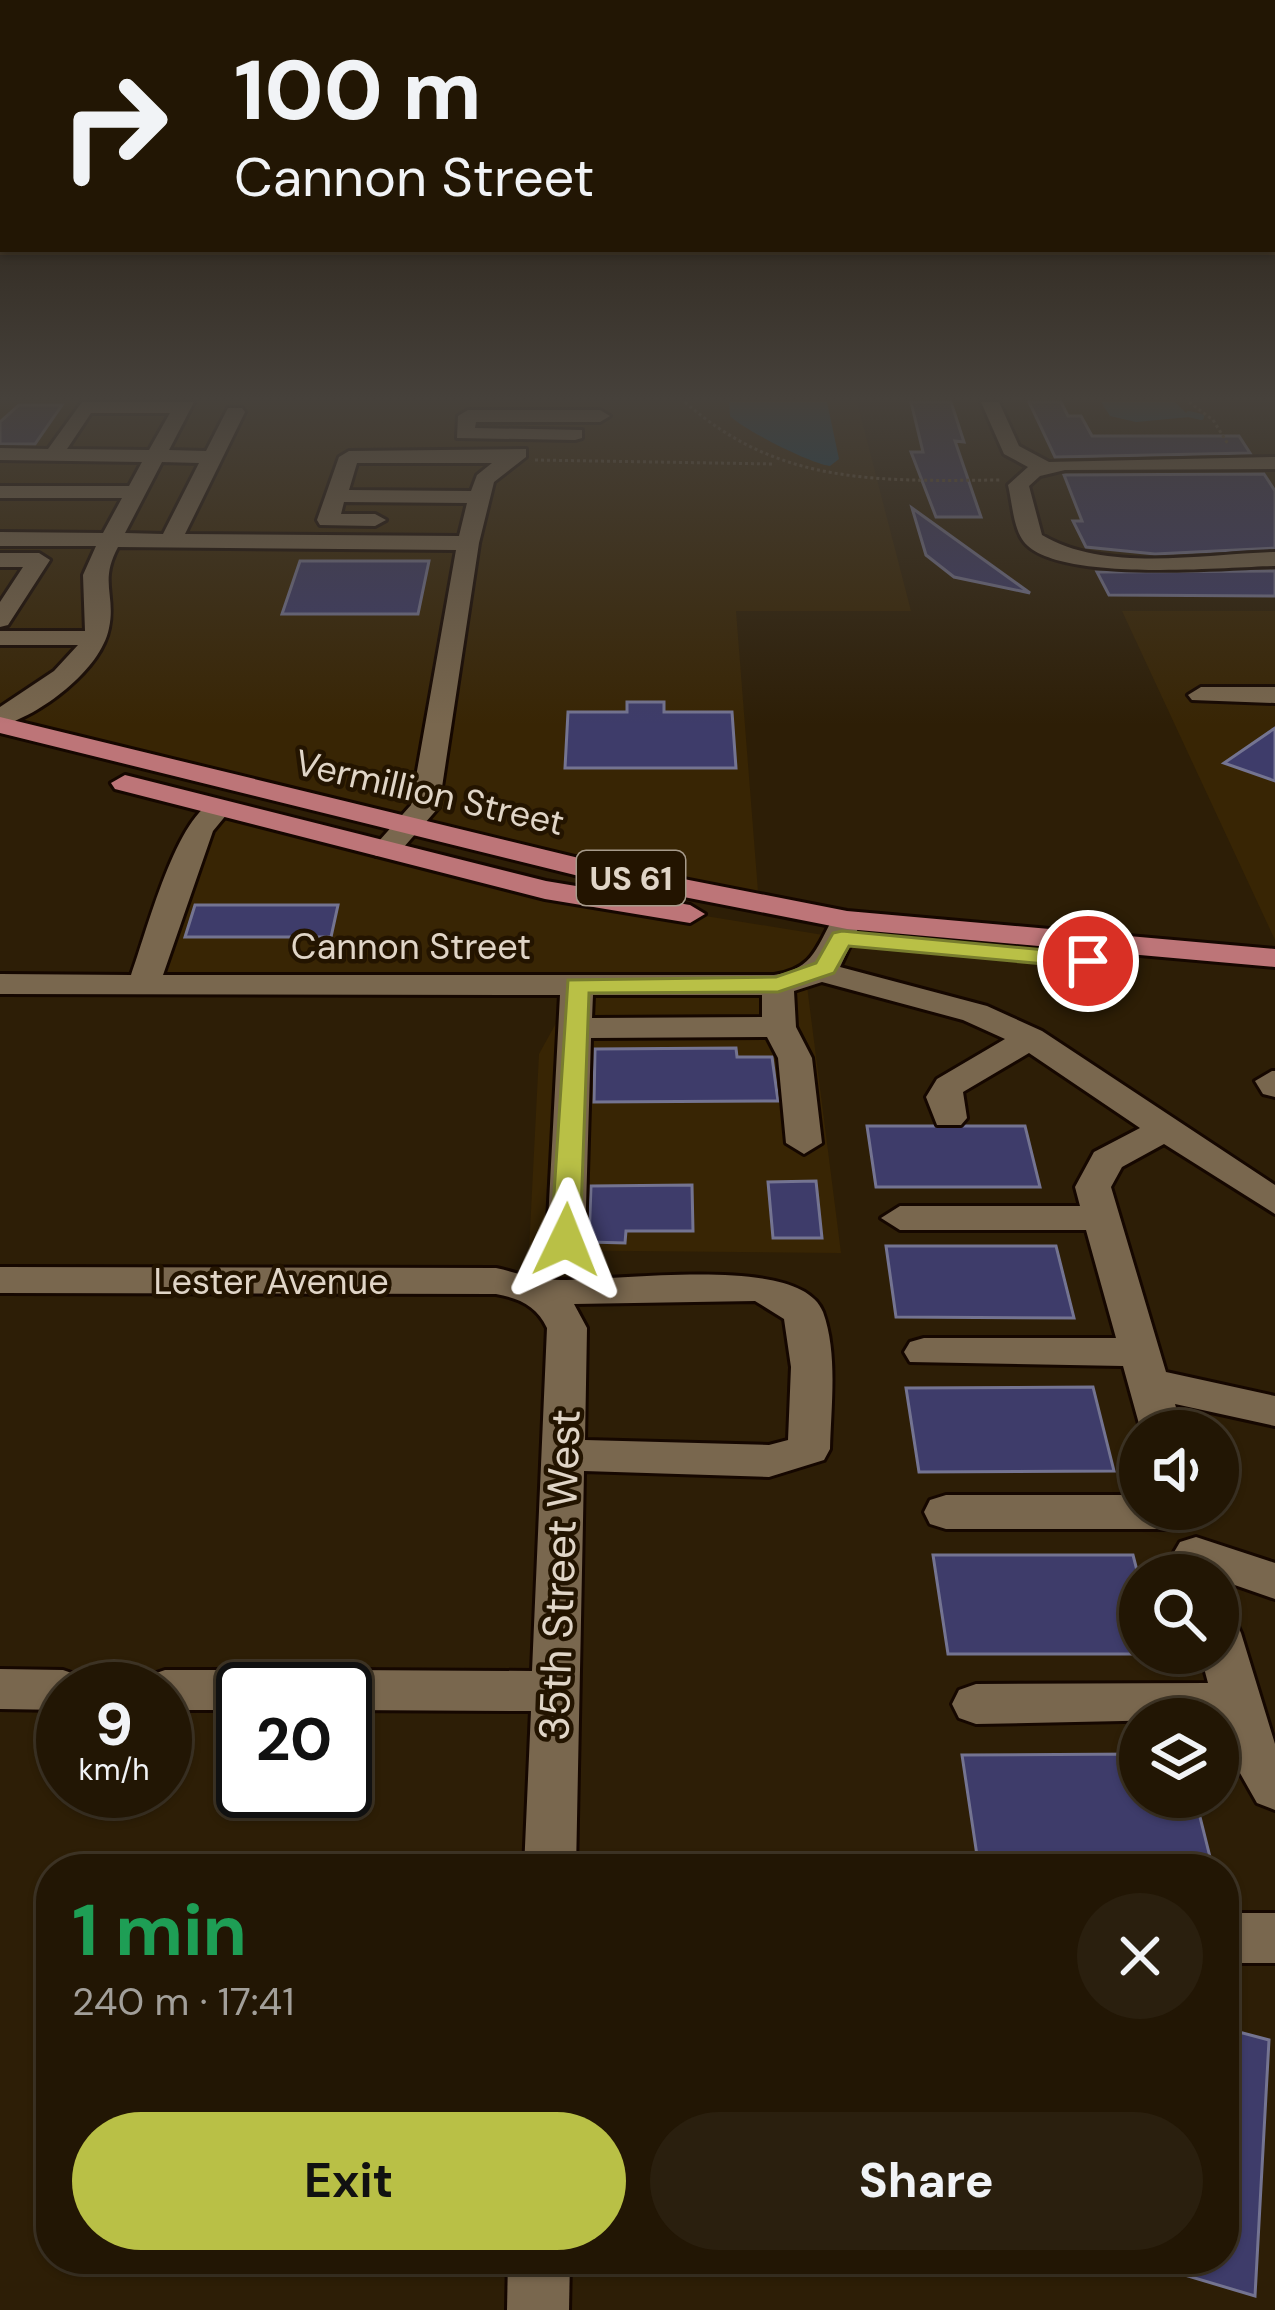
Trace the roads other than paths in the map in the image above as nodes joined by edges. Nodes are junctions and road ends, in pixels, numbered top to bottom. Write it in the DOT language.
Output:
graph roads {
  1 [pos="477,509"];
  2 [pos="67,510"];
  3 [pos="125,510"];
  4 [pos="186,510"];
  5 [pos="331,510"];
  6 [pos="466,510"];
  7 [pos="470,510"];
  8 [pos="1022,510"];
  9 [pos="0,539"];
  10 [pos="50,539"];
  11 [pos="108,542"];
  12 [pos="169,544"];
  13 [pos="1275,559"];
  14 [pos="0,560"];
  15 [pos="0,620"];
  16 [pos="0,638"];
  17 [pos="94,638"];
  18 [pos="1201,694"];
  19 [pos="1275,694"];
  20 [pos="0,722"];
  21 [pos="0,748"];
  22 [pos="218,808"];
  23 [pos="409,826"];
  24 [pos="386,850"];
  25 [pos="845,929"];
  26 [pos="1275,958"];
  27 [pos="819,971"];
  28 [pos="1275,975"];
  29 [pos="0,983"];
  30 [pos="144,984"];
  31 [pos="778,984"];
  32 [pos="577,986"];
  33 [pos="779,1027"];
  34 [pos="573,1028"];
  35 [pos="1030,1037"];
  36 [pos="949,1118"];
  37 [pos="1164,1129"];
  38 [pos="804,1143"];
  39 [pos="1274,1200"];
  40 [pos="900,1218"];
  41 [pos="1102,1218"];
  42 [pos="566,1240"];
  43 [pos="0,1280"];
  44 [pos="540,1292"];
  45 [pos="924,1352"];
  46 [pos="1144,1368"];
  47 [pos="1156,1410"];
  48 [pos="1275,1411"];
  49 [pos="563,1455"];
  50 [pos="946,1512"];
  51 [pos="1191,1538"];
  52 [pos="1275,1581"];
  53 [pos="0,1689"];
  54 [pos="36,1690"];
  55 [pos="372,1690"];
  56 [pos="555,1690"];
  57 [pos="1119,1703"];
  58 [pos="976,1704"];
  59 [pos="1239,1707"];
  60 [pos="1275,1788"];
  61 [pos="550,1854"];
  62 [pos="1239,1938"];
  63 [pos="1275,1938"];
  64 [pos="539,2274"];
  65 [pos="538,2310"];
  1 -- 23 [label="street"];
  2 -- 10 [label="street"];
  3 -- 11 [label="street"];
  4 -- 12 [label="street"];
  5 -- 6 [label="street"];
  7 -- 12 [label="street"];
  8 -- 13 [label="street"];
  9 -- 10 [label="street"];
  10 -- 11 [label="street"];
  11 -- 12 [label="street"];
  11 -- 17 [label="street"];
  14 -- 15 [label="street"];
  16 -- 17 [label="street"];
  17 -- 20 [label="street"];
  18 -- 19 [label="street"];
  20 -- 23 [label="highway, Vermillion Street / US 61"];
  21 -- 22 [label="highway, Vermillion Street / US 61"];
  22 -- 24 [label="highway, Vermillion Street / US 61"];
  22 -- 30 [label="street"];
  23 -- 24 [label="street"];
  23 -- 25 [label="highway, Vermillion Street / US 61"];
  24 -- 25 [label="highway, Vermillion Street / US 61"];
  25 -- 26 [label="highway, Vermillion Street / US 61"];
  25 -- 27 [label="street"];
  25 -- 28 [label="highway, Vermillion Street / US 61"];
  27 -- 31 [label="street, Cannon Street"];
  27 -- 35 [label="street"];
  29 -- 30 [label="street, Cannon Street"];
  30 -- 32 [label="street, Cannon Street"];
  31 -- 32 [label="street, Cannon Street"];
  31 -- 33 [label="street"];
  32 -- 34 [label="street"];
  33 -- 34 [label="street"];
  33 -- 38 [label="street"];
  34 -- 42 [label="street"];
  35 -- 36 [label="street"];
  35 -- 37 [label="street"];
  37 -- 39 [label="street"];
  37 -- 41 [label="street"];
  40 -- 41 [label="street"];
  41 -- 46 [label="street"];
  43 -- 44 [label="street, Lester Avenue"];
  44 -- 49 [label="street, 35th Street West"];
  44 -- 49 [label="street, Lester Avenue"];
  45 -- 46 [label="street"];
  46 -- 47 [label="street"];
  46 -- 48 [label="street"];
  49 -- 56 [label="street, 35th Street West"];
  50 -- 51 [label="street"];
  51 -- 52 [label="street"];
  53 -- 54 [label="street"];
  55 -- 56 [label="street"];
  56 -- 61 [label="street, 35th Street West"];
  57 -- 58 [label="street"];
  59 -- 60 [label="street"];
  62 -- 63 [label="street"];
  64 -- 65 [label="street"];
}
